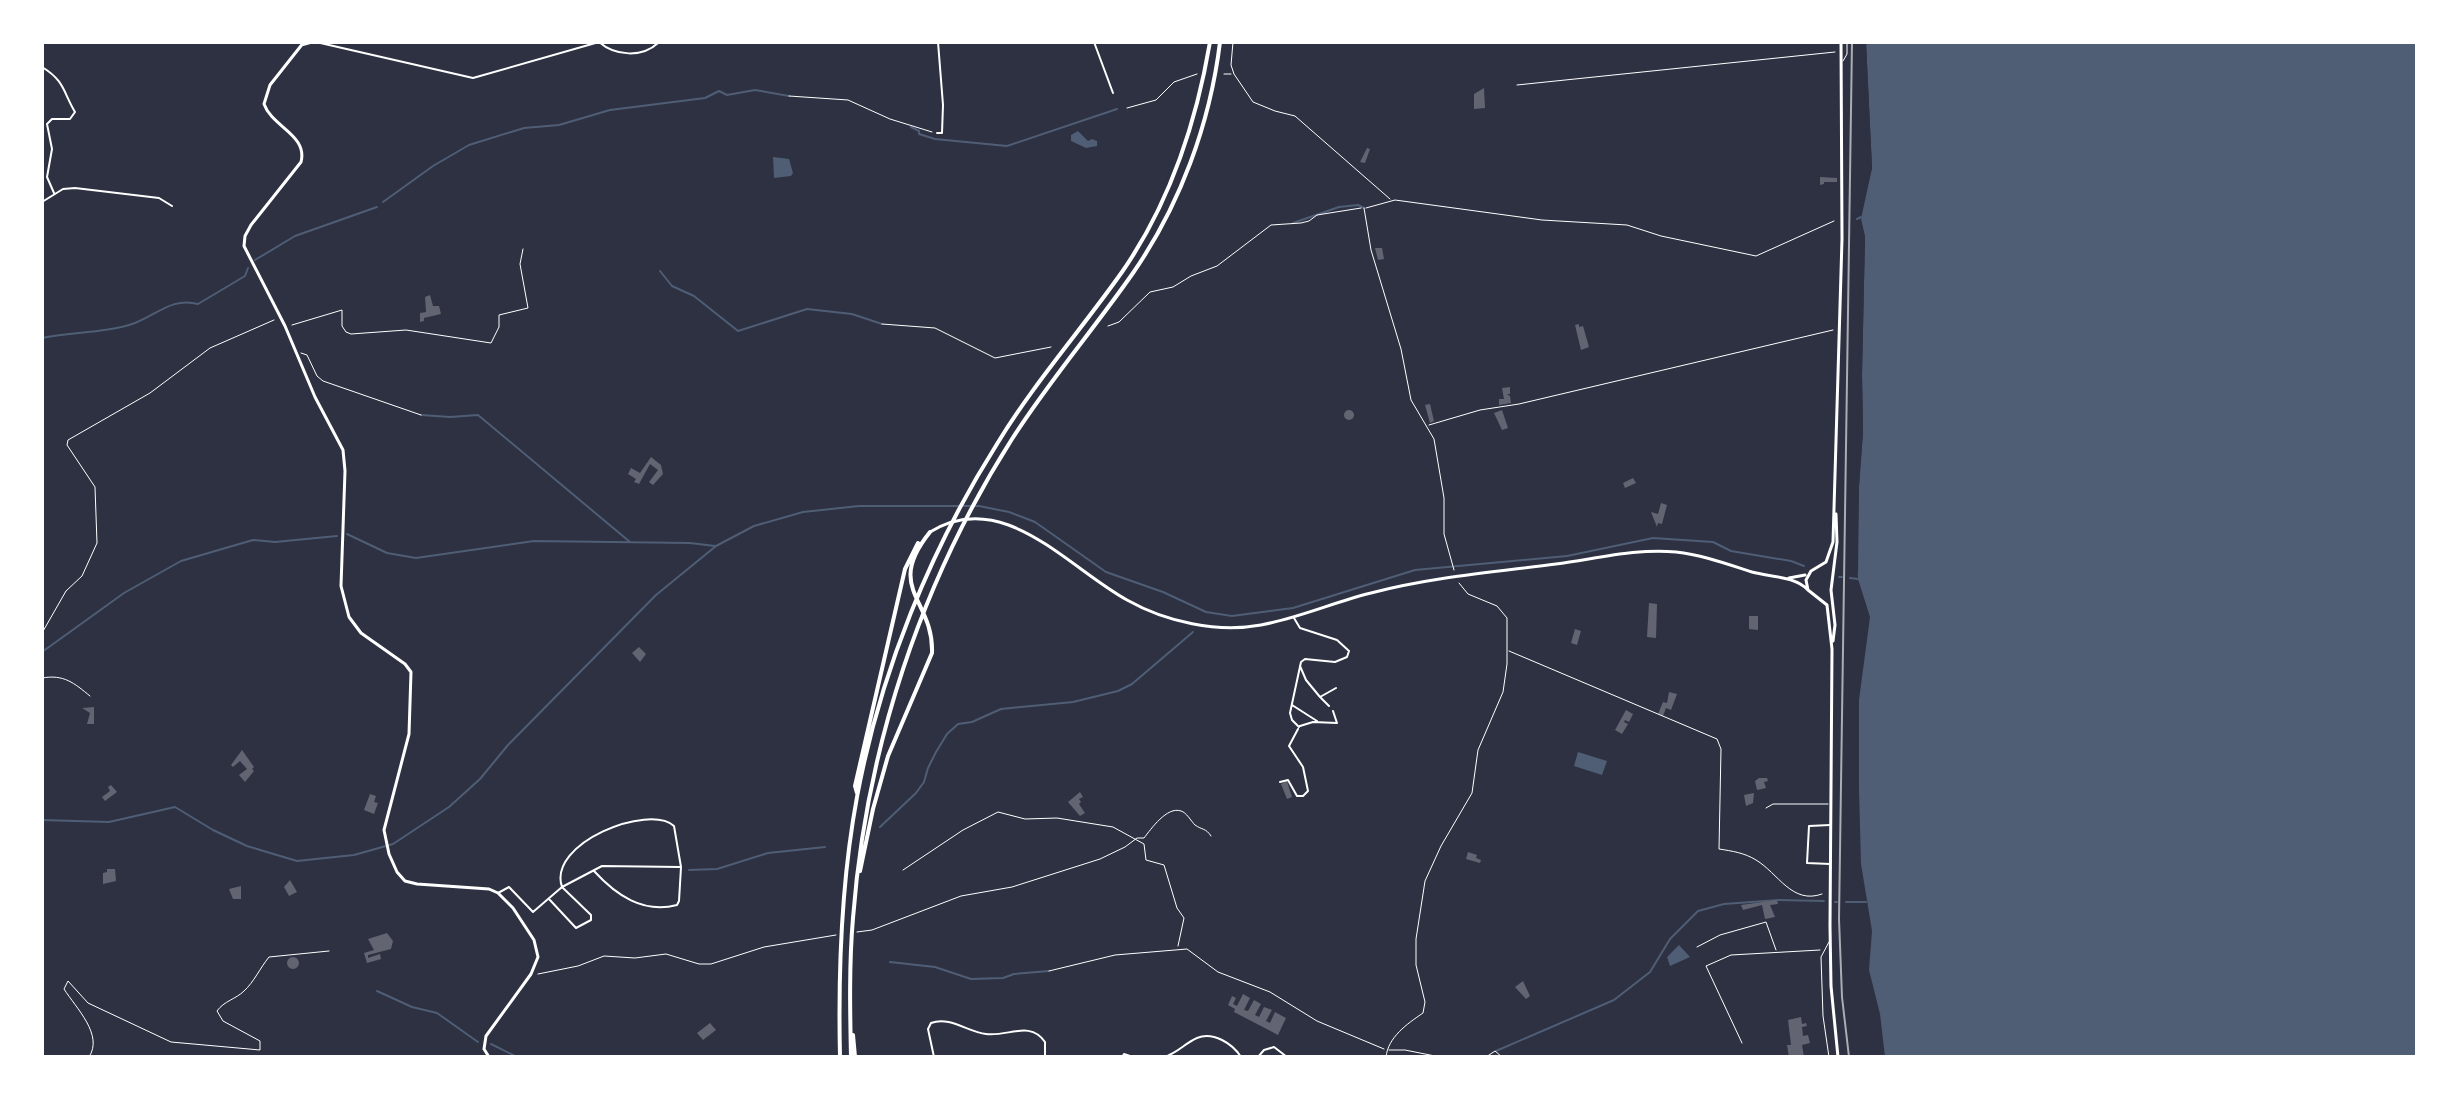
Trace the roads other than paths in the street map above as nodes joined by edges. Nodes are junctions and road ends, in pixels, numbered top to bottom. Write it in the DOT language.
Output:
graph roads {
  1 [pos="304,42"];
  2 [pos="315,42"];
  3 [pos="599,42"];
  4 [pos="938,42"];
  5 [pos="1094,42"];
  6 [pos="1210,42"];
  7 [pos="1220,42"];
  8 [pos="1844,42"];
  9 [pos="658,43"];
  10 [pos="301,47"];
  11 [pos="1842,64"];
  12 [pos="42,67"];
  13 [pos="1113,93"];
  14 [pos="937,133"];
  15 [pos="54,193"];
  16 [pos="42,202"];
  17 [pos="172,206"];
  18 [pos="1835,503"];
  19 [pos="930,532"];
  20 [pos="1816,568"];
  21 [pos="1809,573"];
  22 [pos="1833,576"];
  23 [pos="1783,578"];
  24 [pos="1808,590"];
  25 [pos="1831,590"];
  26 [pos="1816,596"];
  27 [pos="1293,617"];
  28 [pos="1832,649"];
  29 [pos="1300,665"];
  30 [pos="1336,688"];
  31 [pos="1320,697"];
  32 [pos="1291,704"];
  33 [pos="1329,706"];
  34 [pos="1333,711"];
  35 [pos="1317,723"];
  36 [pos="1299,727"];
  37 [pos="1280,782"];
  38 [pos="858,796"];
  39 [pos="1831,804"];
  40 [pos="1766,808"];
  41 [pos="1831,825"];
  42 [pos="1830,864"];
  43 [pos="681,867"];
  44 [pos="594,871"];
  45 [pos="856,880"];
  46 [pos="562,887"];
  47 [pos="498,893"];
  48 [pos="548,898"];
  49 [pos="1830,940"];
  50 [pos="1123,1055"];
  51 [pos="489,1057"];
  52 [pos="840,1057"];
  53 [pos="853,1057"];
  54 [pos="934,1057"];
  55 [pos="1045,1057"];
  56 [pos="1133,1057"];
  57 [pos="1164,1057"];
  58 [pos="1241,1057"];
  59 [pos="1258,1057"];
  60 [pos="1287,1057"];
  61 [pos="1829,1057"];
  62 [pos="1838,1057"];
  1 -- 10 [label="main road"];
  2 -- 3 [label="street"];
  2 -- 10 [label="street"];
  3 -- 9 [label="street"];
  4 -- 14 [label="street"];
  5 -- 13 [label="street"];
  6 -- 38 [label="highway"];
  7 -- 45 [label="highway"];
  8 -- 11 [label="main road"];
  8 -- 11 [label="lane"];
  10 -- 47 [label="main road"];
  11 -- 18 [label="main road"];
  12 -- 15 [label="street"];
  15 -- 16 [label="street"];
  15 -- 17 [label="street"];
  18 -- 20 [label="main road"];
  18 -- 22 [label="main road"];
  19 -- 27 [label="main road"];
  19 -- 38 [label="highway"];
  19 -- 45 [label="highway"];
  20 -- 21 [label="main road"];
  20 -- 22 [label="main road"];
  21 -- 23 [label="main road"];
  21 -- 24 [label="main road"];
  22 -- 25 [label="main road"];
  23 -- 24 [label="main road"];
  23 -- 27 [label="main road"];
  24 -- 26 [label="main road"];
  25 -- 26 [label="main road"];
  25 -- 28 [label="main road"];
  26 -- 28 [label="main road"];
  27 -- 29 [label="street"];
  28 -- 39 [label="main road"];
  29 -- 31 [label="street"];
  29 -- 32 [label="street"];
  30 -- 31 [label="street"];
  31 -- 33 [label="street"];
  32 -- 35 [label="street"];
  32 -- 36 [label="street"];
  34 -- 35 [label="street"];
  35 -- 36 [label="street"];
  36 -- 37 [label="street"];
  38 -- 52 [label="highway"];
  39 -- 40 [label="lane"];
  39 -- 41 [label="main road"];
  41 -- 42 [label="main road"];
  41 -- 42 [label="street"];
  42 -- 49 [label="main road"];
  43 -- 44 [label="street"];
  43 -- 44 [label="street"];
  43 -- 46 [label="street"];
  44 -- 46 [label="street"];
  45 -- 53 [label="highway"];
  46 -- 48 [label="street"];
  46 -- 48 [label="street"];
  47 -- 48 [label="street"];
  47 -- 51 [label="main road"];
  49 -- 61 [label="lane"];
  49 -- 62 [label="main road"];
  50 -- 56 [label="street"];
  54 -- 55 [label="street"];
  57 -- 58 [label="street"];
  59 -- 60 [label="street"];
}
